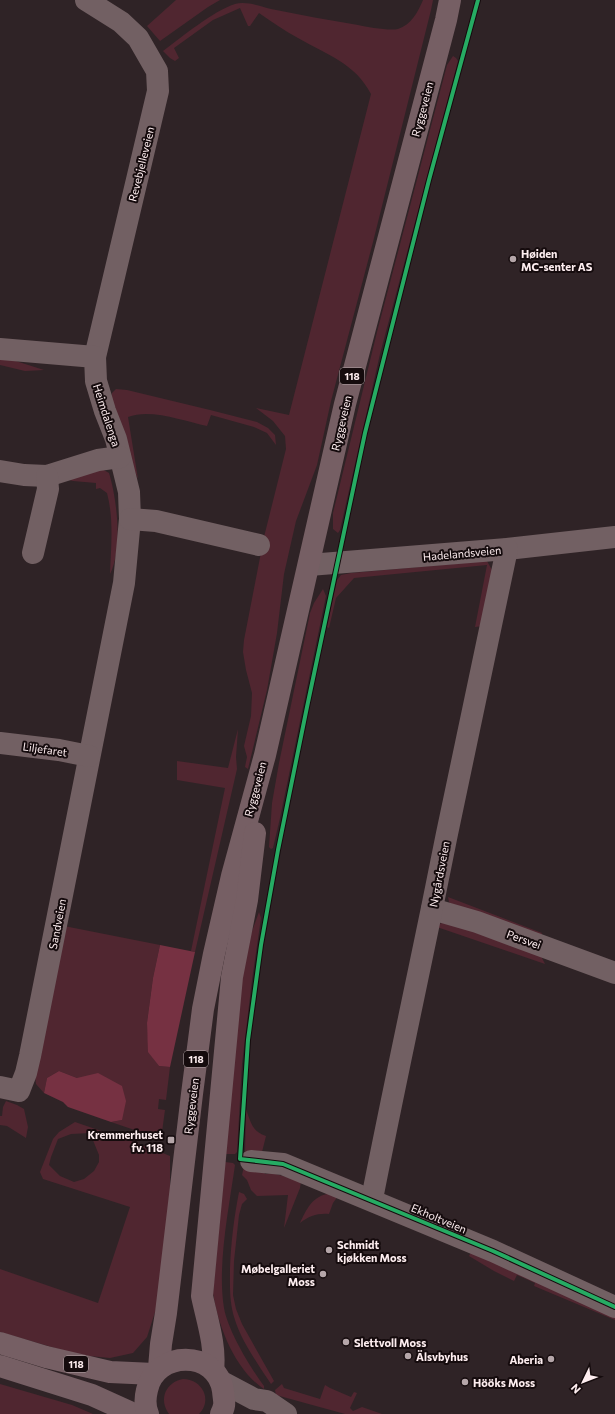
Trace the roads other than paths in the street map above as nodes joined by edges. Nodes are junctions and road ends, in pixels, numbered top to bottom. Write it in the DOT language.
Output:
graph roads {
  1 [pos="86,0"];
  2 [pos="450,0"];
  3 [pos="0,349"];
  4 [pos="94,356"];
  5 [pos="120,457"];
  6 [pos="0,471"];
  7 [pos="47,476"];
  8 [pos="130,519"];
  9 [pos="615,537"];
  10 [pos="259,545"];
  11 [pos="507,549"];
  12 [pos="33,553"];
  13 [pos="309,565"];
  14 [pos="0,743"];
  15 [pos="265,755"];
  16 [pos="89,756"];
  17 [pos="432,909"];
  18 [pos="615,973"];
  19 [pos="10,1089"];
  20 [pos="251,1161"];
  21 [pos="372,1200"];
  22 [pos="615,1307"];
  23 [pos="0,1342"];
  24 [pos="0,1366"];
  25 [pos="157,1371"];
  26 [pos="217,1376"];
  27 [pos="134,1414"];
  28 [pos="148,1414"];
  29 [pos="221,1414"];
  30 [pos="286,1414"];
  1 -- 4 [label="street, Revebjelleveien"];
  2 -- 13 [label="main road, Ryggeveien / 118"];
  3 -- 4 [label="street"];
  4 -- 5 [label="street, Heimdalenga"];
  5 -- 7 [label="street"];
  5 -- 8 [label="street, Heimdalenga"];
  6 -- 7 [label="street"];
  7 -- 12 [label="street"];
  8 -- 10 [label="street"];
  8 -- 16 [label="street, Heimdalenga"];
  9 -- 11 [label="street, Hadelandsveien"];
  11 -- 13 [label="street, Hadelandsveien"];
  11 -- 17 [label="street, Nygårdsveien"];
  13 -- 15 [label="main road, Ryggeveien / 118"];
  14 -- 16 [label="street, Liljefaret"];
  15 -- 25 [label="main road, Ryggeveien / 118"];
  15 -- 26 [label="main road, Ryggeveien / 118"];
  16 -- 19 [label="street, Sandveien"];
  17 -- 18 [label="street, Persvei"];
  17 -- 21 [label="street, Nygårdsveien"];
  20 -- 21 [label="street, Ekholtveien"];
  21 -- 22 [label="street, Ekholtveien"];
  23 -- 25 [label="main road, 118"];
  24 -- 27 [label="main road, 118"];
  25 -- 26 [label="main road, 118"];
  25 -- 28 [label="main road, 118"];
  26 -- 29 [label="main road, 118"];
  26 -- 30 [label="street"];
}
